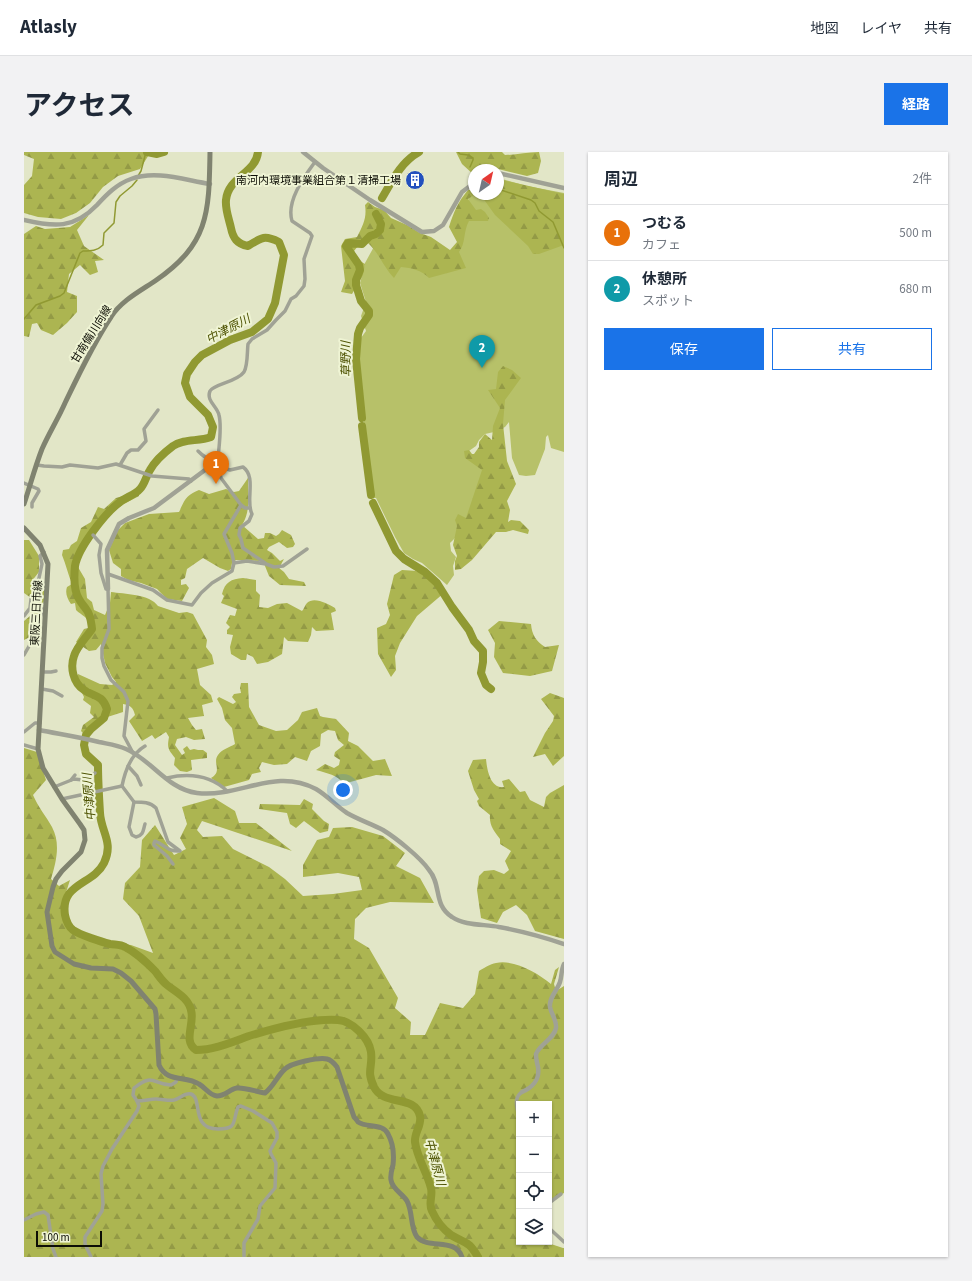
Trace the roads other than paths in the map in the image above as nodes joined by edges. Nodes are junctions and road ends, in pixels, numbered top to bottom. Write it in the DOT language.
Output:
graph roads {
  1 [pos="210,152"];
  2 [pos="303,152"];
  3 [pos="315,162"];
  4 [pos="504,174"];
  5 [pos="210,184"];
  6 [pos="468,188"];
  7 [pos="564,188"];
  8 [pos="24,220"];
  9 [pos="158,410"];
  10 [pos="198,450"];
  11 [pos="218,458"];
  12 [pos="37,465"];
  13 [pos="120,465"];
  14 [pos="224,468"];
  15 [pos="190,481"];
  16 [pos="24,484"];
  17 [pos="30,485"];
  18 [pos="24,504"];
  19 [pos="241,505"];
  20 [pos="32,507"];
  21 [pos="250,508"];
  22 [pos="24,528"];
  23 [pos="93,535"];
  24 [pos="307,549"];
  25 [pos="44,552"];
  26 [pos="234,563"];
  27 [pos="266,564"];
  28 [pos="108,574"];
  29 [pos="108,589"];
  30 [pos="46,609"];
  31 [pos="24,616"];
  32 [pos="24,655"];
  33 [pos="56,671"];
  34 [pos="43,672"];
  35 [pos="42,690"];
  36 [pos="62,696"];
  37 [pos="40,723"];
  38 [pos="39,730"];
  39 [pos="24,732"];
  40 [pos="24,745"];
  41 [pos="145,746"];
  42 [pos="38,749"];
  43 [pos="134,753"];
  44 [pos="128,766"];
  45 [pos="95,774"];
  46 [pos="75,775"];
  47 [pos="167,778"];
  48 [pos="70,781"];
  49 [pos="141,785"];
  50 [pos="122,786"];
  51 [pos="54,787"];
  52 [pos="227,791"];
  53 [pos="62,799"];
  54 [pos="134,802"];
  55 [pos="145,824"];
  56 [pos="173,864"];
  57 [pos="564,944"];
  58 [pos="564,964"];
  59 [pos="177,1078"];
  60 [pos="522,1092"];
  61 [pos="137,1101"];
  62 [pos="516,1101"];
  63 [pos="561,1194"];
  64 [pos="552,1201"];
  65 [pos="24,1220"];
  66 [pos="552,1231"];
  67 [pos="564,1242"];
  68 [pos="56,1257"];
  69 [pos="91,1257"];
  70 [pos="244,1257"];
  71 [pos="462,1257"];
  1 -- 5 [label="main road, 甘南備川向線"];
  2 -- 3 [label="street"];
  3 -- 6 [label="street"];
  3 -- 11 [label="street"];
  4 -- 7 [label="street"];
  5 -- 8 [label="street"];
  5 -- 12 [label="main road, 甘南備川向線"];
  9 -- 13 [label="street"];
  10 -- 11 [label="street"];
  11 -- 14 [label="street"];
  11 -- 15 [label="street"];
  12 -- 13 [label="street"];
  12 -- 17 [label="main road, 甘南備川向線"];
  13 -- 15 [label="street"];
  14 -- 19 [label="street"];
  14 -- 21 [label="street"];
  15 -- 28 [label="street"];
  16 -- 17 [label="street"];
  17 -- 18 [label="main road, 甘南備川向線"];
  17 -- 20 [label="street"];
  19 -- 21 [label="street"];
  19 -- 26 [label="street"];
  21 -- 27 [label="street"];
  22 -- 25 [label="main road, 東阪三日市線"];
  23 -- 29 [label="street"];
  24 -- 27 [label="street"];
  25 -- 30 [label="main road, 東阪三日市線"];
  25 -- 31 [label="street"];
  26 -- 27 [label="street"];
  26 -- 28 [label="street"];
  28 -- 29 [label="street"];
  29 -- 43 [label="street"];
  30 -- 32 [label="street"];
  30 -- 34 [label="main road, 東阪三日市線"];
  33 -- 34 [label="street"];
  34 -- 35 [label="main road, 東阪三日市線"];
  35 -- 36 [label="street"];
  35 -- 37 [label="main road, 東阪三日市線"];
  37 -- 38 [label="main road, 東阪三日市線"];
  37 -- 39 [label="street"];
  38 -- 42 [label="main road, 東阪三日市線"];
  38 -- 43 [label="street"];
  40 -- 42 [label="street"];
  41 -- 43 [label="street"];
  42 -- 51 [label="main road, 東阪三日市線"];
  43 -- 44 [label="street"];
  43 -- 47 [label="street"];
  44 -- 49 [label="street"];
  44 -- 50 [label="street"];
  45 -- 48 [label="street"];
  46 -- 48 [label="street"];
  47 -- 52 [label="street"];
  47 -- 52 [label="street"];
  48 -- 51 [label="street"];
  50 -- 53 [label="street"];
  50 -- 54 [label="street"];
  51 -- 53 [label="main road, 東阪三日市線"];
  52 -- 57 [label="street"];
  53 -- 59 [label="main road, 東阪三日市線"];
  54 -- 55 [label="street"];
  54 -- 56 [label="street"];
  58 -- 60 [label="street"];
  59 -- 61 [label="street"];
  59 -- 71 [label="main road, 東阪三日市線"];
  60 -- 62 [label="street"];
  61 -- 69 [label="street"];
  61 -- 70 [label="street"];
  63 -- 64 [label="street"];
  65 -- 68 [label="street"];
  66 -- 67 [label="street"];
}
